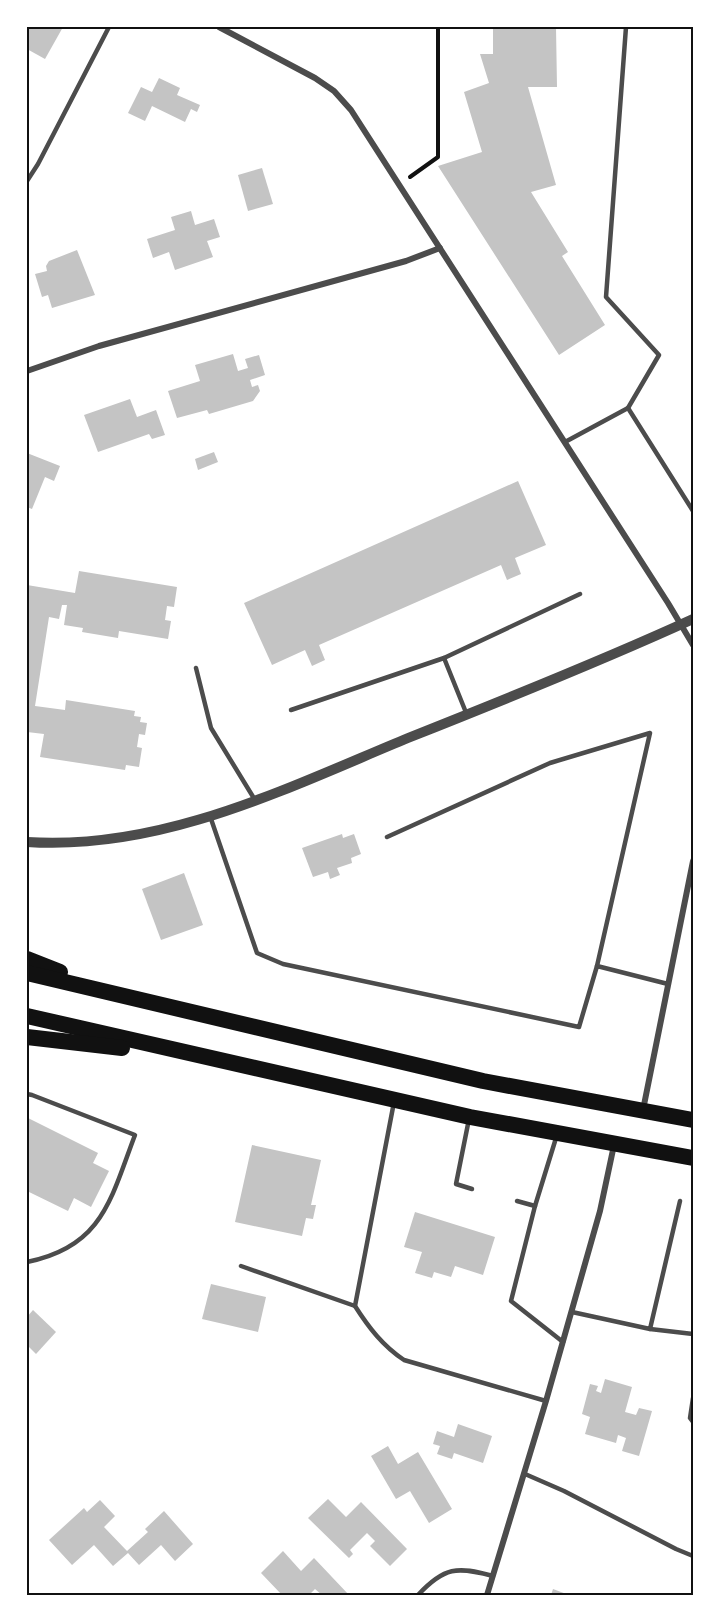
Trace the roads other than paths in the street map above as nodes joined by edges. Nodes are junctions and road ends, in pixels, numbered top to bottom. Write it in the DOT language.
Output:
graph roads {
  1 [pos="109,27"];
  2 [pos="221,27"];
  3 [pos="626,27"];
  4 [pos="27,182"];
  5 [pos="440,248"];
  6 [pos="27,371"];
  7 [pos="628,408"];
  8 [pos="565,442"];
  9 [pos="693,511"];
  10 [pos="580,594"];
  11 [pos="693,619"];
  12 [pos="681,625"];
  13 [pos="693,645"];
  14 [pos="444,658"];
  15 [pos="196,668"];
  16 [pos="291,710"];
  17 [pos="467,715"];
  18 [pos="255,800"];
  19 [pos="210,816"];
  20 [pos="387,837"];
  21 [pos="27,843"];
  22 [pos="693,861"];
  23 [pos="27,959"];
  24 [pos="597,966"];
  25 [pos="27,973"];
  26 [pos="668,984"];
  27 [pos="129,997"];
  28 [pos="27,1016"];
  29 [pos="27,1037"];
  30 [pos="227,1062"];
  31 [pos="27,1094"];
  32 [pos="394,1100"];
  33 [pos="642,1111"];
  34 [pos="470,1117"];
  35 [pos="693,1120"];
  36 [pos="558,1133"];
  37 [pos="614,1144"];
  38 [pos="693,1158"];
  39 [pos="472,1189"];
  40 [pos="517,1201"];
  41 [pos="680,1201"];
  42 [pos="535,1206"];
  43 [pos="27,1262"];
  44 [pos="241,1266"];
  45 [pos="355,1306"];
  46 [pos="572,1312"];
  47 [pos="650,1329"];
  48 [pos="693,1334"];
  49 [pos="563,1342"];
  50 [pos="693,1398"];
  51 [pos="546,1401"];
  52 [pos="693,1422"];
  53 [pos="525,1474"];
  54 [pos="693,1556"];
  55 [pos="493,1576"];
  56 [pos="418,1595"];
  57 [pos="487,1595"];
  1 -- 4 [label="lane"];
  2 -- 5 [label="street"];
  3 -- 7 [label="lane"];
  5 -- 6 [label="street"];
  5 -- 8 [label="street"];
  7 -- 8 [label="lane"];
  7 -- 9 [label="lane"];
  8 -- 12 [label="street"];
  10 -- 14 [label="lane"];
  11 -- 12 [label="street"];
  12 -- 13 [label="street"];
  12 -- 17 [label="street"];
  14 -- 16 [label="lane"];
  14 -- 17 [label="lane"];
  15 -- 18 [label="lane"];
  17 -- 18 [label="street"];
  18 -- 19 [label="street"];
  19 -- 21 [label="street"];
  19 -- 24 [label="lane"];
  20 -- 24 [label="lane"];
  22 -- 26 [label="street"];
  23 -- 27 [label="highway"];
  24 -- 26 [label="lane"];
  25 -- 27 [label="highway"];
  26 -- 33 [label="street"];
  27 -- 33 [label="highway"];
  28 -- 30 [label="highway"];
  29 -- 30 [label="highway"];
  30 -- 32 [label="highway"];
  31 -- 43 [label="lane"];
  32 -- 34 [label="highway"];
  32 -- 45 [label="lane"];
  33 -- 35 [label="highway"];
  34 -- 36 [label="highway"];
  34 -- 39 [label="lane"];
  36 -- 37 [label="highway"];
  36 -- 42 [label="lane"];
  37 -- 38 [label="highway"];
  37 -- 46 [label="street"];
  40 -- 42 [label="lane"];
  41 -- 47 [label="lane"];
  42 -- 49 [label="lane"];
  44 -- 45 [label="lane"];
  45 -- 51 [label="lane"];
  46 -- 47 [label="lane"];
  46 -- 49 [label="street"];
  47 -- 48 [label="lane"];
  49 -- 51 [label="street"];
  50 -- 52 [label="lane"];
  51 -- 53 [label="street"];
  53 -- 54 [label="lane"];
  53 -- 55 [label="street"];
  55 -- 56 [label="lane"];
  55 -- 57 [label="street"];
}
